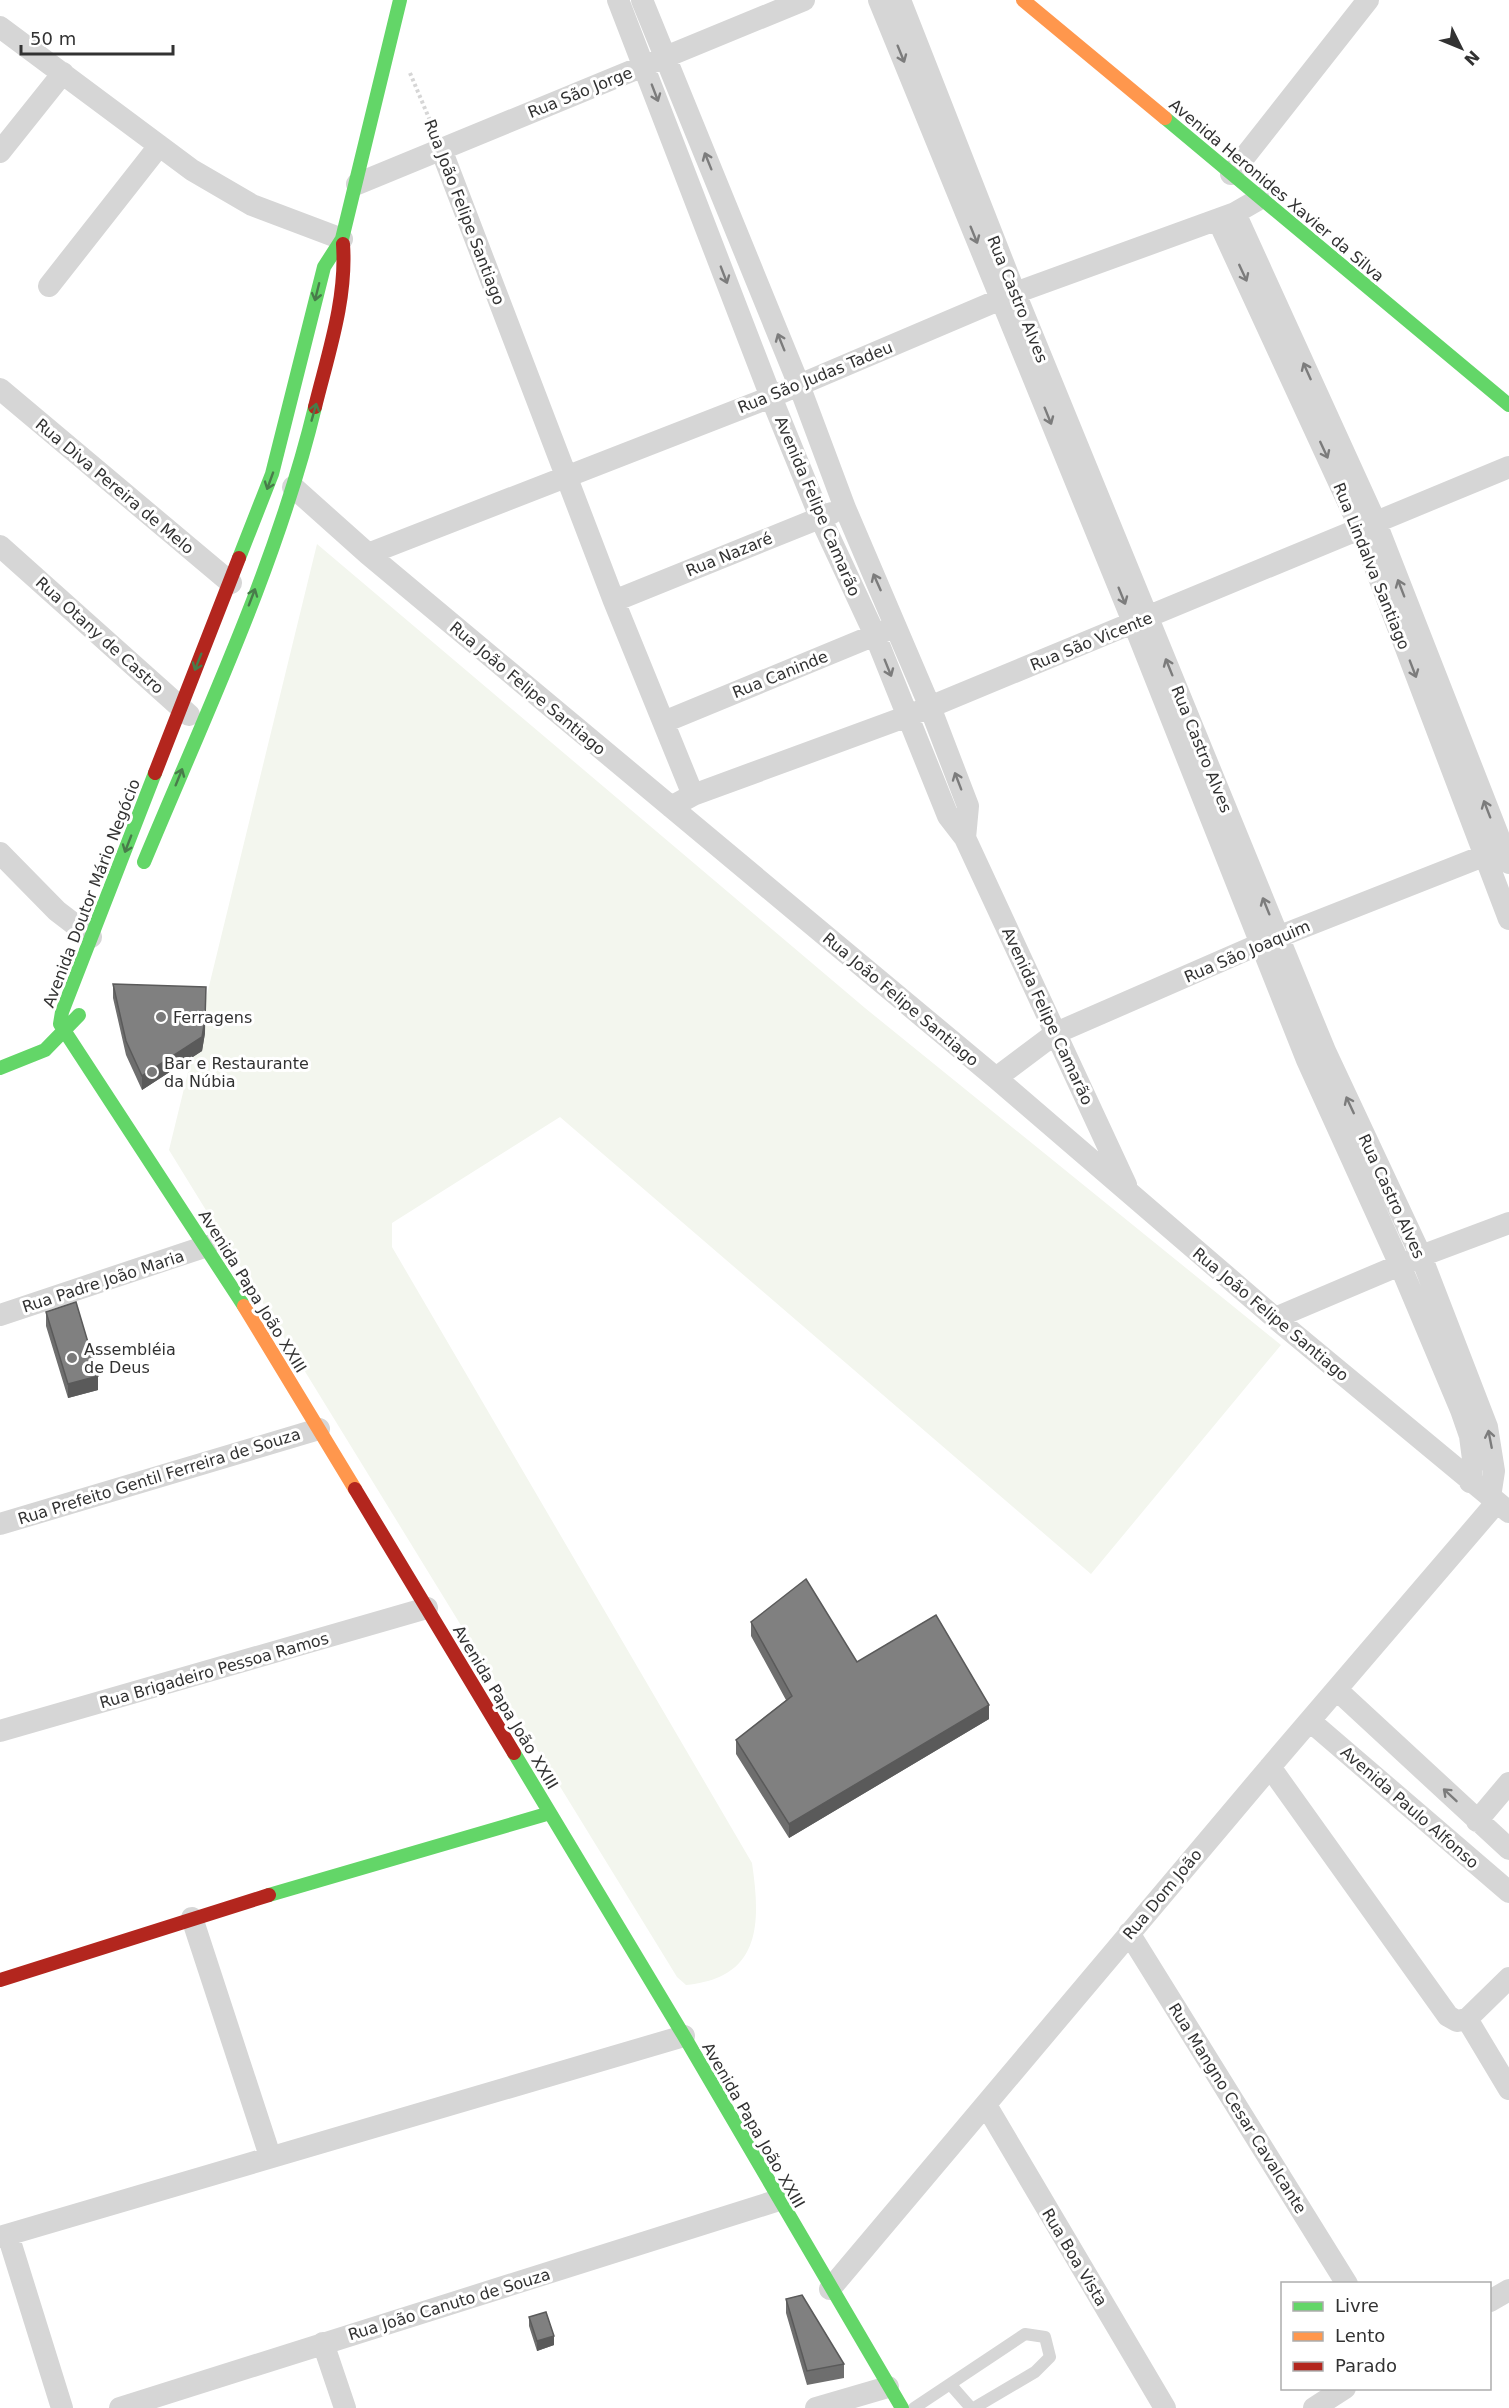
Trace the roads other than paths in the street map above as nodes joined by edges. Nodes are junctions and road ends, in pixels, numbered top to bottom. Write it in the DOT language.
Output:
graph roads {
  1 [pos="400,0"];
  2 [pos="618,0"];
  3 [pos="642,0"];
  4 [pos="804,0"];
  5 [pos="879,0"];
  6 [pos="900,0"];
  7 [pos="1023,0"];
  8 [pos="1368,0"];
  9 [pos="0,27"];
  10 [pos="665,57"];
  11 [pos="644,66"];
  12 [pos="63,73"];
  13 [pos="159,146"];
  14 [pos="441,149"];
  15 [pos="0,152"];
  16 [pos="1231,174"];
  17 [pos="357,184"];
  18 [pos="1261,198"];
  19 [pos="1227,216"];
  20 [pos="342,240"];
  21 [pos="50,286"];
  22 [pos="1008,296"];
  23 [pos="799,385"];
  24 [pos="0,388"];
  25 [pos="771,397"];
  26 [pos="1509,405"];
  27 [pos="1509,467"];
  28 [pos="565,475"];
  29 [pos="293,487"];
  30 [pos="844,508"];
  31 [pos="820,517"];
  32 [pos="1369,526"];
  33 [pos="0,546"];
  34 [pos="368,554"];
  35 [pos="231,583"];
  36 [pos="614,601"];
  37 [pos="1141,621"];
  38 [pos="896,626"];
  39 [pos="875,635"];
  40 [pos="180,707"];
  41 [pos="930,707"];
  42 [pos="908,716"];
  43 [pos="664,722"];
  44 [pos="200,725"];
  45 [pos="693,795"];
  46 [pos="671,807"];
  47 [pos="965,838"];
  48 [pos="0,853"];
  49 [pos="1501,853"];
  50 [pos="137,880"];
  51 [pos="1509,919"];
  52 [pos="91,937"];
  53 [pos="1269,940"];
  54 [pos="86,1007"];
  55 [pos="66,1032"];
  56 [pos="1056,1033"];
  57 [pos="1316,1055"];
  58 [pos="0,1068"];
  59 [pos="996,1078"];
  60 [pos="1130,1193"];
  61 [pos="1509,1223"];
  62 [pos="207,1246"];
  63 [pos="1421,1256"];
  64 [pos="1400,1265"];
  65 [pos="0,1315"];
  66 [pos="1275,1318"];
  67 [pos="319,1429"];
  68 [pos="1470,1482"];
  69 [pos="1499,1504"];
  70 [pos="0,1524"];
  71 [pos="427,1608"];
  72 [pos="1337,1690"];
  73 [pos="1310,1721"];
  74 [pos="0,1731"];
  75 [pos="1270,1767"];
  76 [pos="1509,1782"];
  77 [pos="550,1813"];
  78 [pos="1477,1821"];
  79 [pos="1509,1849"];
  80 [pos="1509,1892"];
  81 [pos="192,1918"];
  82 [pos="1129,1933"];
  83 [pos="1509,1978"];
  84 [pos="0,1980"];
  85 [pos="1467,2019"];
  86 [pos="684,2036"];
  87 [pos="1509,2089"];
  88 [pos="986,2105"];
  89 [pos="270,2156"];
  90 [pos="779,2200"];
  91 [pos="4,2236"];
  92 [pos="1346,2282"];
  93 [pos="830,2289"];
  94 [pos="1509,2290"];
  95 [pos="1491,2300"];
  96 [pos="323,2343"];
  97 [pos="950,2384"];
  98 [pos="888,2386"];
  99 [pos="1342,2390"];
  100 [pos="62,2408"];
  101 [pos="120,2408"];
  102 [pos="345,2408"];
  103 [pos="816,2408"];
  104 [pos="902,2408"];
  105 [pos="914,2408"];
  106 [pos="973,2408"];
  107 [pos="1165,2408"];
  108 [pos="1314,2408"];
  1 -- 17 [label="main road, Avenida Doutor Mário Negócio"];
  2 -- 11 [label="street, Avenida Felipe Camarão"];
  3 -- 10 [label="street, Avenida Felipe Camarão"];
  4 -- 10 [label="street, Rua São Jorge"];
  5 -- 22 [label="street, Rua Castro Alves, one-way"];
  6 -- 22 [label="street, Rua Castro Alves"];
  7 -- 16 [label="main road, Avenida Heronides Xavier da Silva"];
  8 -- 16 [label="street"];
  9 -- 12 [label="street"];
  10 -- 11 [label="street, Rua São Jorge"];
  23 -- 10 [label="street, Avenida Felipe Camarão, one-way"];
  11 -- 14 [label="street, Rua São Jorge"];
  11 -- 25 [label="street, Avenida Felipe Camarão, one-way"];
  12 -- 13 [label="street"];
  12 -- 15 [label="street"];
  13 -- 20 [label="street"];
  13 -- 21 [label="street"];
  14 -- 17 [label="street, Rua São Jorge"];
  14 -- 28 [label="street, Rua João Felipe Santiago"];
  16 -- 18 [label="main road, Avenida Heronides Xavier da Silva"];
  17 -- 20 [label="main road, Avenida Doutor Mário Negócio"];
  18 -- 19 [label="street, Rua São Judas Tadeu"];
  18 -- 26 [label="main road, Avenida Heronides Xavier da Silva"];
  19 -- 22 [label="street, Rua São Judas Tadeu"];
  19 -- 32 [label="street, Rua Lindalva Santiago"];
  29 -- 20 [label="main road, Avenida Doutor Mário Negócio, one-way"];
  20 -- 35 [label="main road, Avenida Doutor Mário Negócio, one-way"];
  22 -- 23 [label="street, Rua São Judas Tadeu"];
  22 -- 37 [label="street, Rua Castro Alves"];
  23 -- 25 [label="street, Rua São Judas Tadeu"];
  23 -- 30 [label="street, Avenida Felipe Camarão"];
  24 -- 35 [label="street, Rua Diva Pereira de Melo"];
  25 -- 28 [label="street, Rua São Judas Tadeu"];
  25 -- 31 [label="street, Avenida Felipe Camarão"];
  27 -- 32 [label="street, Rua São Vicente"];
  28 -- 34 [label="street, Rua São Judas Tadeu"];
  28 -- 36 [label="street, Rua João Felipe Santiago"];
  29 -- 34 [label="street, Rua João Felipe Santiago"];
  44 -- 29 [label="main road, Avenida Doutor Mário Negócio, one-way"];
  30 -- 31 [label="street, Rua Nazaré"];
  38 -- 30 [label="street, Avenida Felipe Camarão, one-way"];
  31 -- 36 [label="street, Rua Nazaré"];
  31 -- 39 [label="street, Avenida Felipe Camarão"];
  32 -- 37 [label="street, Rua São Vicente"];
  32 -- 49 [label="street, Rua Lindalva Santiago"];
  33 -- 40 [label="street, Rua Otany de Castro"];
  34 -- 46 [label="street, Rua João Felipe Santiago"];
  35 -- 40 [label="main road, Avenida Doutor Mário Negócio, one-way"];
  36 -- 43 [label="street, Rua João Felipe Santiago"];
  37 -- 41 [label="street, Rua São Vicente"];
  37 -- 53 [label="street, Rua Castro Alves"];
  38 -- 39 [label="street, Rua Caninde"];
  38 -- 41 [label="street, Avenida Felipe Camarão"];
  39 -- 42 [label="street, Avenida Felipe Camarão, one-way"];
  39 -- 43 [label="street, Rua Caninde"];
  40 -- 44 [label="street, Rua Otany de Castro"];
  40 -- 52 [label="main road, Avenida Doutor Mário Negócio, one-way"];
  41 -- 42 [label="street, Rua São Vicente"];
  47 -- 41 [label="street, Avenida Felipe Camarão, one-way"];
  42 -- 45 [label="street, Rua São Vicente"];
  42 -- 47 [label="street, Avenida Felipe Camarão"];
  43 -- 45 [label="street, Rua João Felipe Santiago"];
  50 -- 44 [label="main road, Avenida Doutor Mário Negócio, one-way"];
  45 -- 46 [label="street, Rua São Vicente"];
  46 -- 59 [label="street, Rua João Felipe Santiago"];
  47 -- 56 [label="street, Avenida Felipe Camarão"];
  48 -- 52 [label="street"];
  49 -- 51 [label="street, Rua Lindalva Santiago"];
  49 -- 53 [label="street, Rua São Joaquim"];
  52 -- 55 [label="main road, Avenida Doutor Mário Negócio"];
  53 -- 56 [label="street, Rua São Joaquim"];
  53 -- 57 [label="street, Rua Castro Alves"];
  54 -- 55 [label="main road, Avenida Doutor Mário Negócio"];
  55 -- 58 [label="main road"];
  55 -- 62 [label="main road, Avenida Papa João XXIII"];
  56 -- 59 [label="street, Rua São Joaquim"];
  56 -- 60 [label="street, Avenida Felipe Camarão"];
  63 -- 57 [label="street, Rua Castro Alves, one-way"];
  57 -- 64 [label="street, Rua Castro Alves"];
  59 -- 60 [label="street, Rua João Felipe Santiago"];
  60 -- 66 [label="street, Rua João Felipe Santiago"];
  61 -- 63 [label="street"];
  62 -- 65 [label="street, Rua Padre João Maria"];
  62 -- 67 [label="main road, Avenida Papa João XXIII"];
  63 -- 64 [label="street"];
  69 -- 63 [label="street, Rua Castro Alves, one-way"];
  64 -- 66 [label="street"];
  64 -- 68 [label="street, Rua Castro Alves"];
  66 -- 68 [label="street, Rua João Felipe Santiago"];
  67 -- 70 [label="street, Rua Prefeito Gentil Ferreira de Souza"];
  67 -- 71 [label="main road, Avenida Papa João XXIII"];
  68 -- 69 [label="street, Rua João Felipe Santiago"];
  69 -- 72 [label="street, Rua Dom João"];
  71 -- 74 [label="street, Rua Brigadeiro Pessoa Ramos"];
  71 -- 77 [label="main road, Avenida Papa João XXIII"];
  72 -- 73 [label="street, Rua Dom João"];
  78 -- 72 [label="street, Avenida Paulo Alfonso, one-way"];
  73 -- 75 [label="street, Rua Dom João"];
  73 -- 80 [label="street, Avenida Paulo Alfonso"];
  75 -- 82 [label="street, Rua Dom João"];
  75 -- 85 [label="street"];
  76 -- 78 [label="street"];
  77 -- 81 [label="main road"];
  77 -- 86 [label="main road, Avenida Papa João XXIII"];
  78 -- 79 [label="street, Avenida Paulo Alfonso"];
  81 -- 84 [label="main road"];
  81 -- 89 [label="street"];
  82 -- 88 [label="street, Rua Dom João"];
  82 -- 92 [label="street, Rua Mangno Cesar Cavalcante"];
  83 -- 85 [label="street"];
  85 -- 87 [label="street"];
  86 -- 89 [label="street"];
  86 -- 90 [label="main road, Avenida Papa João XXIII"];
  88 -- 93 [label="street, Rua Dom João"];
  88 -- 107 [label="street, Rua Boa Vista"];
  89 -- 91 [label="street"];
  90 -- 93 [label="main road, Avenida Papa João XXIII"];
  90 -- 96 [label="street, Rua João Canuto de Souza"];
  91 -- 100 [label="street"];
  93 -- 98 [label="main road, Avenida Papa João XXIII"];
  94 -- 95 [label="street"];
  96 -- 101 [label="street, Rua João Canuto de Souza"];
  96 -- 102 [label="street"];
  97 -- 105 [label="lane"];
  97 -- 106 [label="lane"];
  97 -- 106 [label="lane"];
  98 -- 103 [label="street"];
  98 -- 104 [label="main road, Avenida Papa João XXIII"];
  99 -- 108 [label="street"];
}
